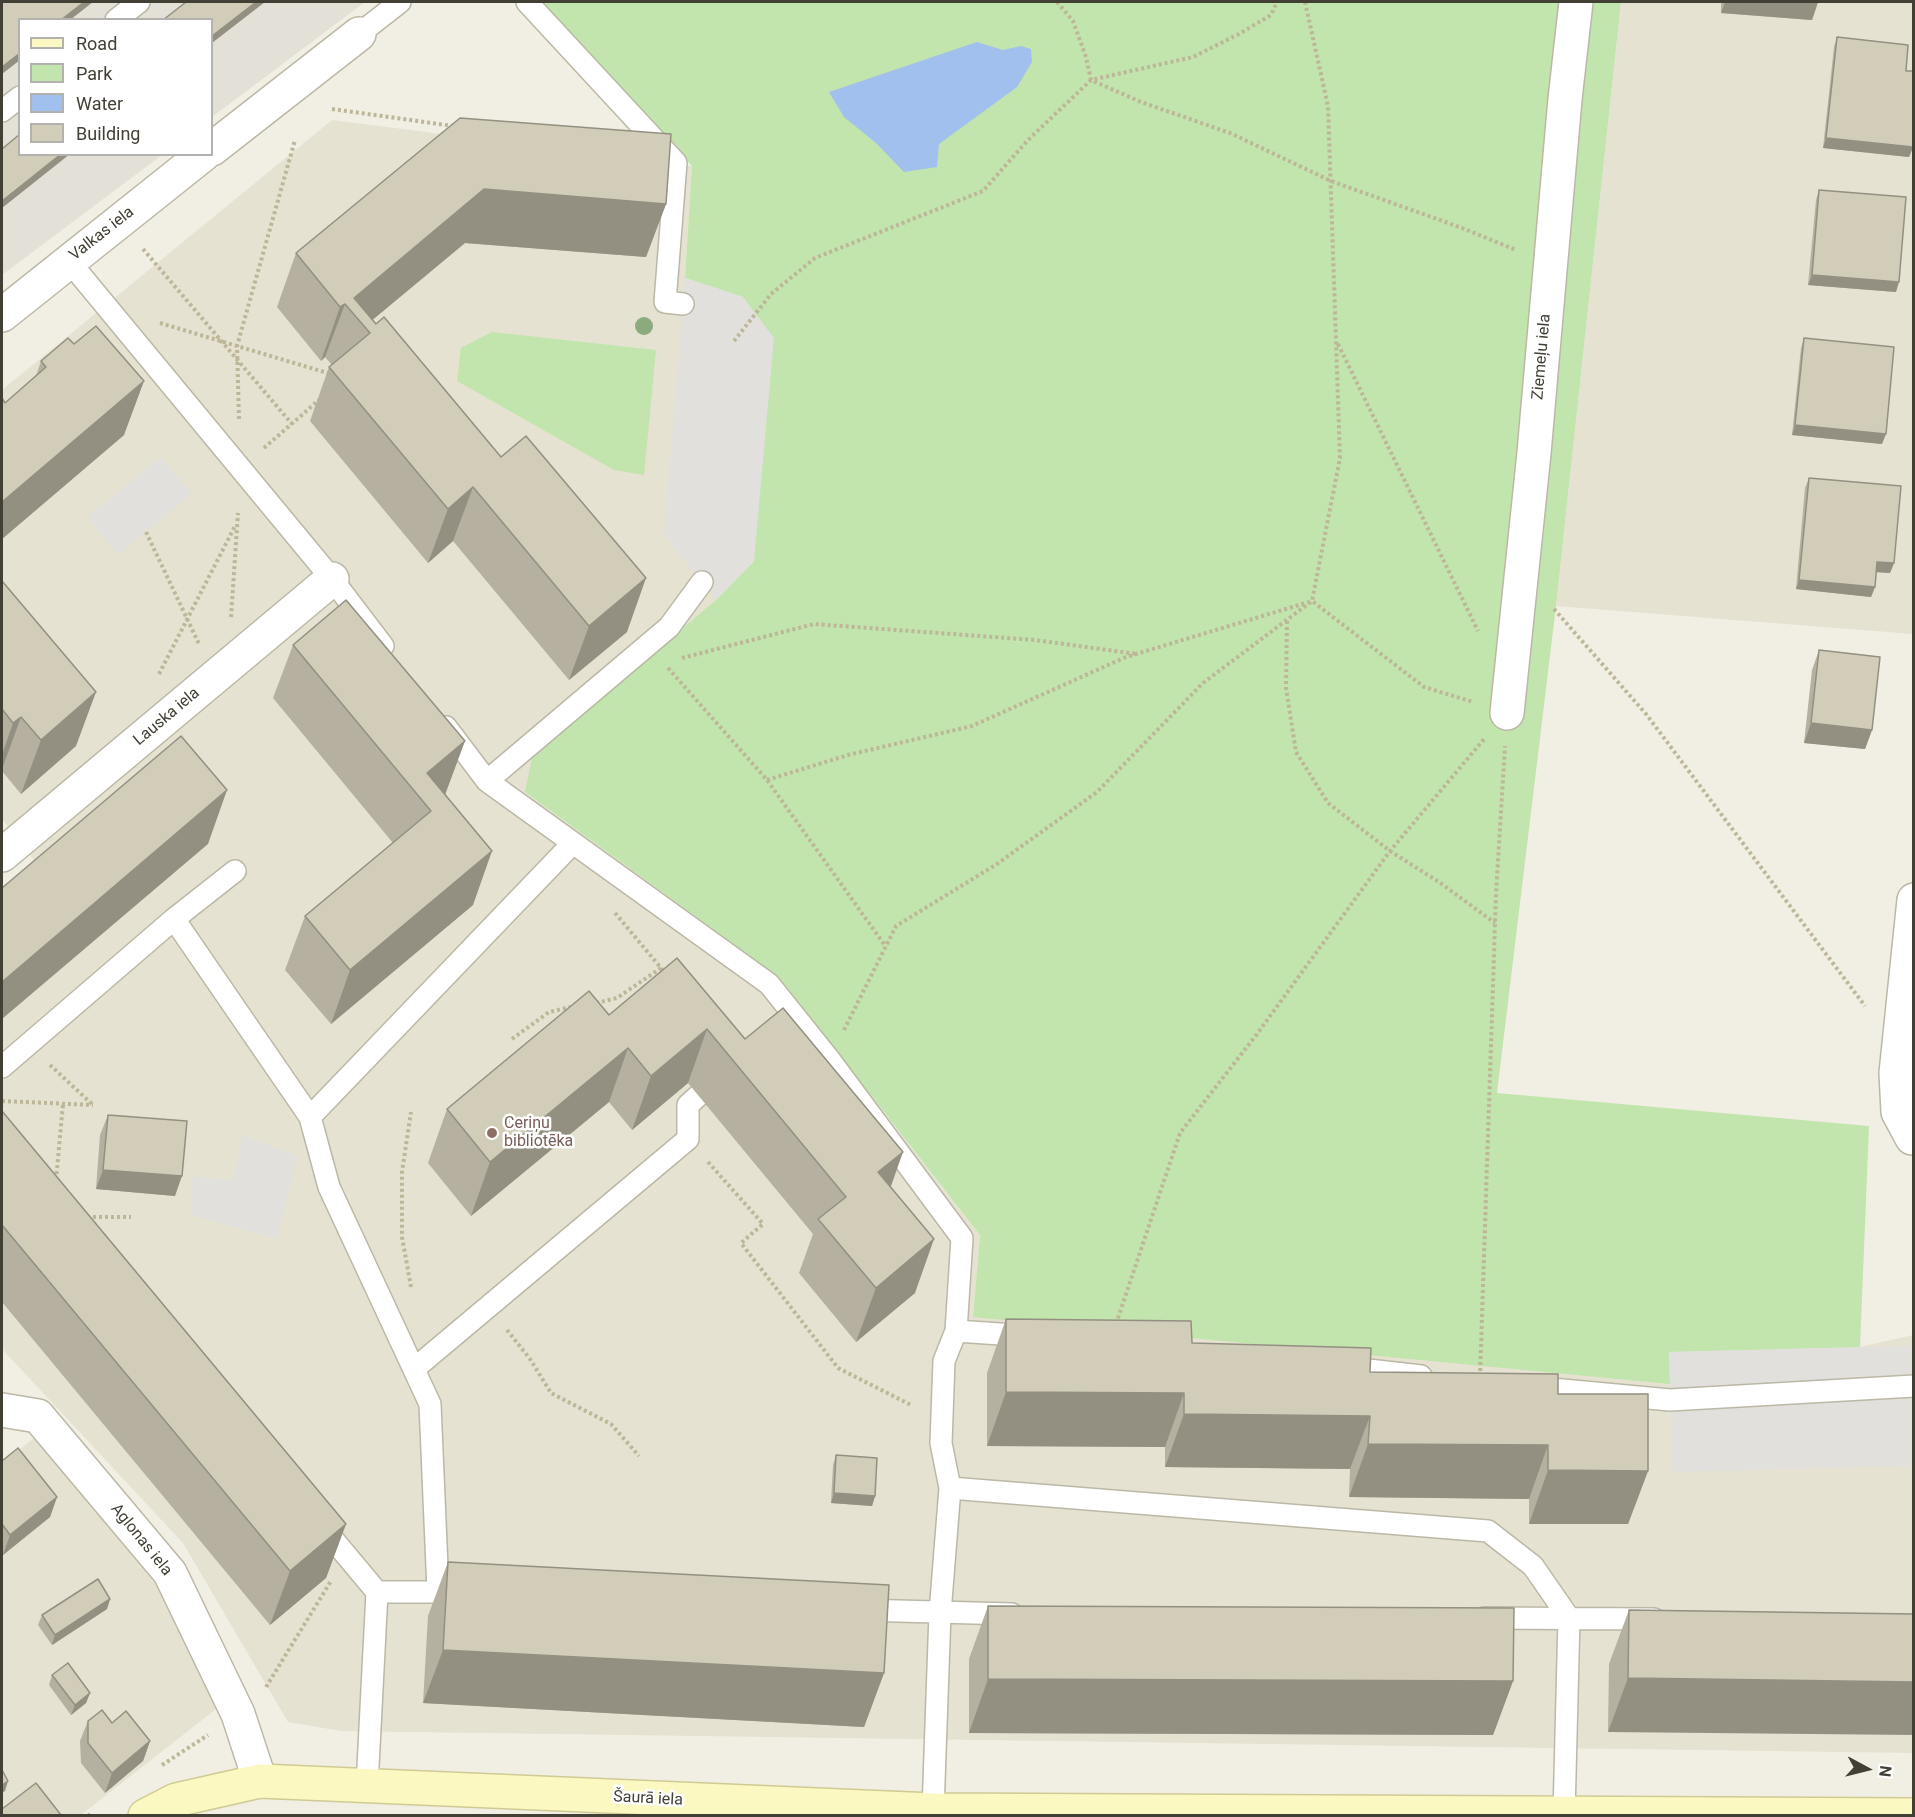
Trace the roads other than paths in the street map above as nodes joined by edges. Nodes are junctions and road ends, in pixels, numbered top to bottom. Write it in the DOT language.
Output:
graph roads {
  1 [pos="139,2"];
  2 [pos="400,2"];
  3 [pos="527,2"];
  4 [pos="1576,2"];
  5 [pos="119,18"];
  6 [pos="359,34"];
  7 [pos="18,99"];
  8 [pos="2,111"];
  9 [pos="213,148"];
  10 [pos="201,156"];
  11 [pos="68,261"];
  12 [pos="683,304"];
  13 [pos="2,315"];
  14 [pos="332,579"];
  15 [pos="702,582"];
  16 [pos="395,662"];
  17 [pos="431,708"];
  18 [pos="1507,713"];
  19 [pos="487,781"];
  20 [pos="573,843"];
  21 [pos="2,855"];
  22 [pos="236,871"];
  23 [pos="1914,900"];
  24 [pos="174,919"];
  25 [pos="795,1016"];
  26 [pos="776,1031"];
  27 [pos="2,1067"];
  28 [pos="698,1096"];
  29 [pos="310,1117"];
  30 [pos="1913,1138"];
  31 [pos="956,1330"];
  32 [pos="1051,1337"];
  33 [pos="1318,1364"];
  34 [pos="414,1369"];
  35 [pos="1480,1382"];
  36 [pos="1516,1385"];
  37 [pos="1914,1386"];
  38 [pos="2,1410"];
  39 [pos="950,1488"];
  40 [pos="308,1509"];
  41 [pos="438,1591"];
  42 [pos="377,1592"];
  43 [pos="486,1593"];
  44 [pos="844,1609"];
  45 [pos="940,1613"];
  46 [pos="1035,1614"];
  47 [pos="1462,1617"];
  48 [pos="1569,1618"];
  49 [pos="1676,1619"];
  50 [pos="260,1781"];
  51 [pos="367,1786"];
  52 [pos="753,1810"];
  53 [pos="933,1810"];
  54 [pos="1516,1814"];
  55 [pos="1564,1814"];
  56 [pos="145,1815"];
  57 [pos="1914,1815"];
  1 -- 5 [label="lane"];
  2 -- 6 [label="lane"];
  3 -- 12 [label="lane"];
  4 -- 18 [label="street, Ziemeļu iela"];
  6 -- 9 [label="street"];
  7 -- 8 [label="lane"];
  10 -- 11 [label="street, Valkas iela"];
  11 -- 13 [label="street, Valkas iela"];
  11 -- 14 [label="lane"];
  14 -- 16 [label="lane"];
  14 -- 21 [label="street, Lauska iela"];
  15 -- 19 [label="lane"];
  17 -- 19 [label="lane"];
  19 -- 20 [label="lane"];
  20 -- 25 [label="lane"];
  20 -- 29 [label="lane"];
  22 -- 24 [label="lane"];
  23 -- 30 [label="street"];
  24 -- 27 [label="lane"];
  24 -- 29 [label="lane"];
  25 -- 26 [label="lane"];
  25 -- 31 [label="lane"];
  28 -- 34 [label="lane"];
  29 -- 34 [label="lane"];
  31 -- 32 [label="lane"];
  31 -- 39 [label="lane"];
  33 -- 35 [label="lane"];
  34 -- 41 [label="lane"];
  36 -- 37 [label="lane"];
  38 -- 50 [label="street, Aglonas iela"];
  39 -- 45 [label="lane"];
  39 -- 48 [label="lane"];
  40 -- 42 [label="lane"];
  41 -- 42 [label="lane"];
  41 -- 43 [label="lane"];
  42 -- 51 [label="lane"];
  44 -- 45 [label="lane"];
  45 -- 46 [label="lane"];
  45 -- 53 [label="lane"];
  47 -- 48 [label="lane"];
  48 -- 49 [label="lane"];
  48 -- 55 [label="lane"];
  50 -- 51 [label="street, Šaurā iela"];
  50 -- 56 [label="street, Šaurā iela"];
  51 -- 52 [label="street, Šaurā iela"];
  52 -- 53 [label="street, Šaurā iela"];
  53 -- 54 [label="street, Šaurā iela"];
  54 -- 55 [label="street, Šaurā iela"];
  55 -- 57 [label="street, Šaurā iela"];
}
